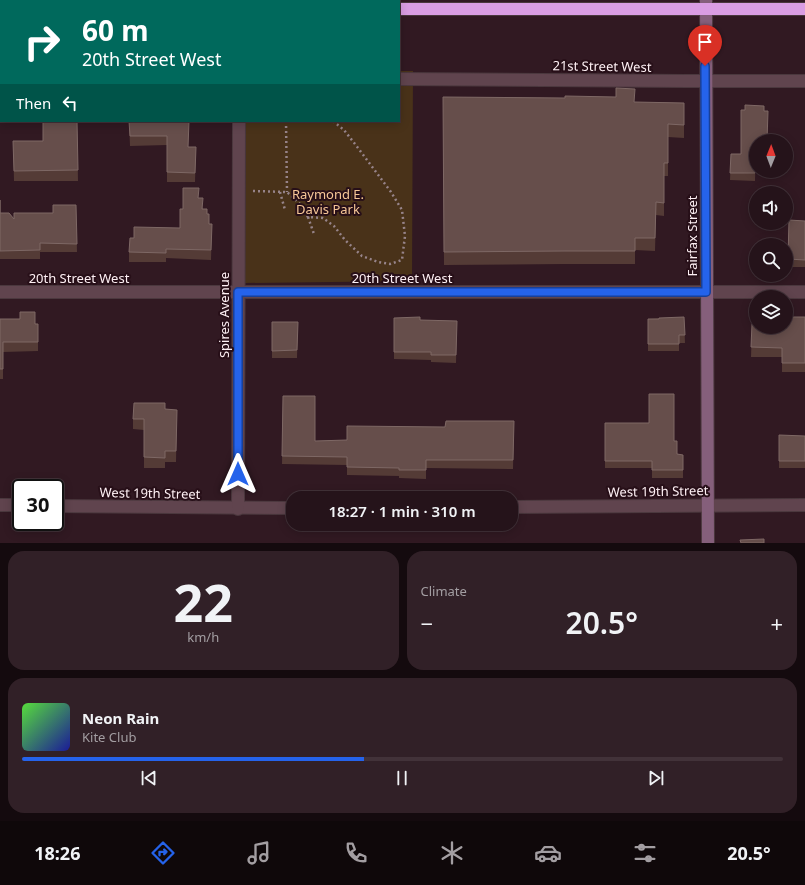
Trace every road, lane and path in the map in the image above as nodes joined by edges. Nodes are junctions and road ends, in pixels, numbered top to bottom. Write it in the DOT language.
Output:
graph roads {
  1 [pos="706,4"];
  2 [pos="400,9"];
  3 [pos="805,10"];
  4 [pos="400,79"];
  5 [pos="705,81"];
  6 [pos="805,81"];
  7 [pos="239,122"];
  8 [pos="286,122"];
  9 [pos="334,122"];
  10 [pos="253,191"];
  11 [pos="280,192"];
  12 [pos="287,192"];
  13 [pos="285,210"];
  14 [pos="308,217"];
  15 [pos="314,234"];
  16 [pos="0,292"];
  17 [pos="238,292"];
  18 [pos="706,292"];
  19 [pos="805,292"];
  20 [pos="0,505"];
  21 [pos="12,505"];
  22 [pos="708,505"];
  23 [pos="805,505"];
  24 [pos="64,506"];
  25 [pos="518,507"];
  26 [pos="238,508"];
  27 [pos="286,508"];
  28 [pos="708,543"];
  1 -- 2 [label="highway"];
  1 -- 3 [label="highway"];
  1 -- 5 [label="street, Fairfax Street"];
  4 -- 5 [label="street, 21st Street West"];
  5 -- 6 [label="street, 21st Street West"];
  5 -- 18 [label="street, Fairfax Street"];
  7 -- 17 [label="street, Spires Avenue"];
  8 -- 12 [label="path"];
  9 -- 14 [label="path"];
  10 -- 11 [label="path"];
  11 -- 12 [label="path"];
  11 -- 13 [label="path"];
  12 -- 14 [label="path"];
  14 -- 15 [label="path"];
  16 -- 17 [label="street, 20th Street West"];
  17 -- 18 [label="street, 20th Street West"];
  17 -- 26 [label="street, Spires Avenue"];
  18 -- 19 [label="street, 20th Street West"];
  18 -- 22 [label="street, Fairfax Street"];
  20 -- 21 [label="street"];
  22 -- 23 [label="street, West 19th Street"];
  22 -- 25 [label="street, West 19th Street"];
  22 -- 28 [label="street, Fairfax Street"];
  24 -- 26 [label="street, West 19th Street"];
  26 -- 27 [label="street, West 19th Street"];
}
